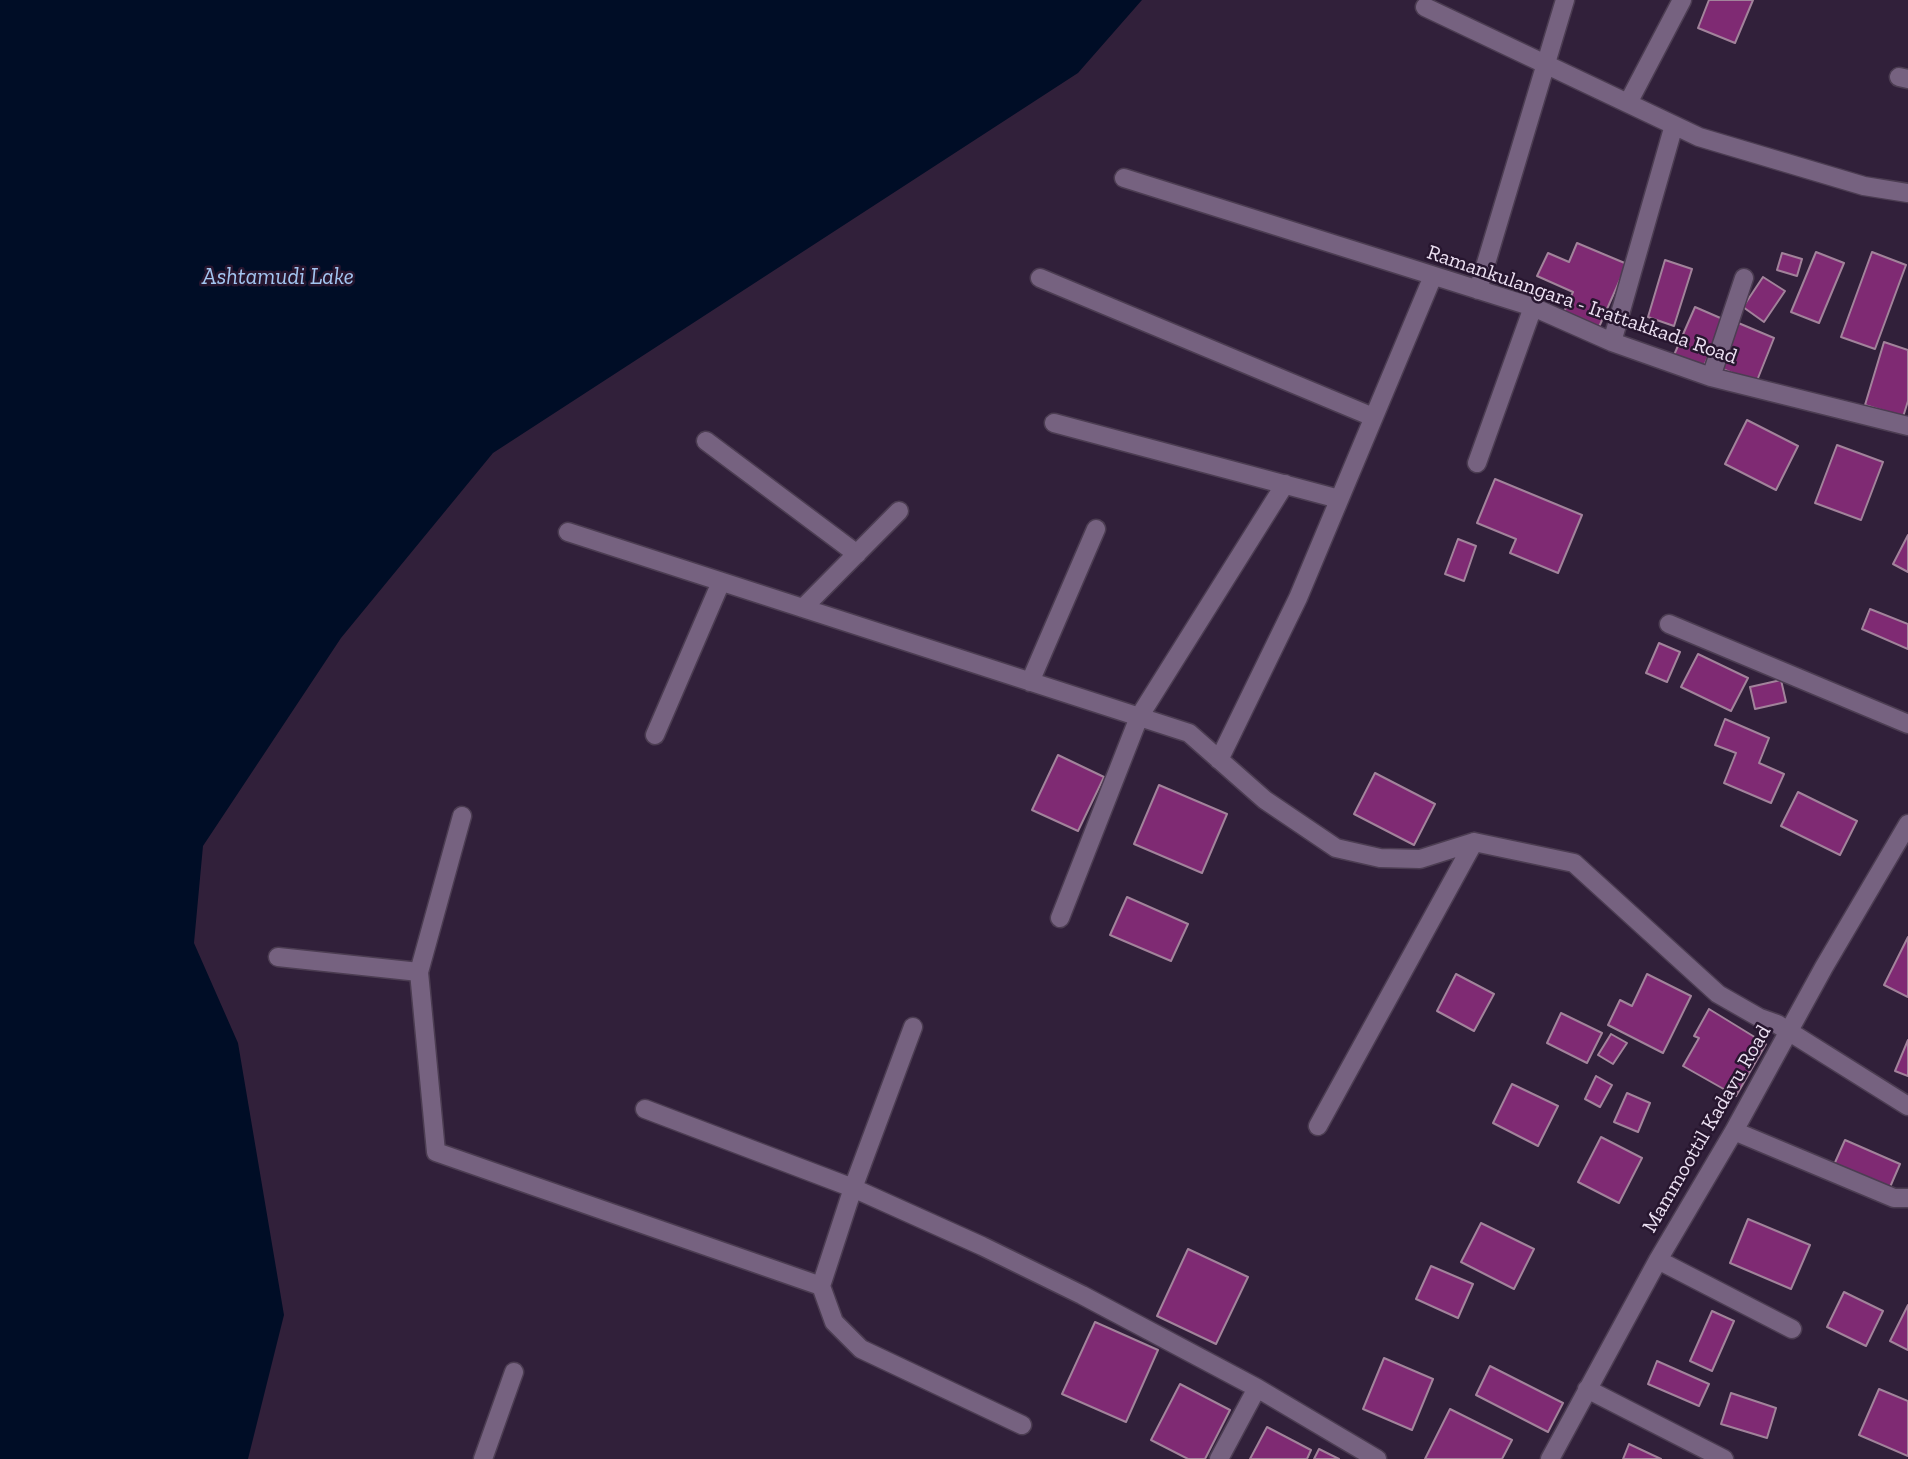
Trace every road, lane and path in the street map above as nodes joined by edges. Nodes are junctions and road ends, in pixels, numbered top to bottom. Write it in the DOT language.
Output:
graph roads {
  1 [pos="1565,0"];
  2 [pos="1682,0"];
  3 [pos="1425,8"];
  4 [pos="1546,64"];
  5 [pos="1628,103"];
  6 [pos="1674,125"];
  7 [pos="1124,178"];
  8 [pos="1908,193"];
  9 [pos="1433,276"];
  10 [pos="1040,278"];
  11 [pos="1744,278"];
  12 [pos="1478,290"];
  13 [pos="1533,307"];
  14 [pos="1612,342"];
  15 [pos="1711,377"];
  16 [pos="1373,417"];
  17 [pos="1907,422"];
  18 [pos="1054,424"];
  19 [pos="706,441"];
  20 [pos="1477,463"];
  21 [pos="1285,484"];
  22 [pos="1339,499"];
  23 [pos="898,511"];
  24 [pos="1096,529"];
  25 [pos="568,532"];
  26 [pos="857,554"];
  27 [pos="722,582"];
  28 [pos="803,608"];
  29 [pos="1669,624"];
  30 [pos="1030,682"];
  31 [pos="1139,717"];
  32 [pos="1908,724"];
  33 [pos="656,735"];
  34 [pos="1219,760"];
  35 [pos="462,816"];
  36 [pos="1908,824"];
  37 [pos="1474,842"];
  38 [pos="1059,918"];
  39 [pos="278,957"];
  40 [pos="419,972"];
  41 [pos="913,1027"];
  42 [pos="1788,1032"];
  43 [pos="1908,1106"];
  44 [pos="645,1109"];
  45 [pos="1318,1126"];
  46 [pos="1734,1132"];
  47 [pos="853,1188"];
  48 [pos="1908,1198"];
  49 [pos="1658,1260"];
  50 [pos="821,1286"];
  51 [pos="1792,1329"];
  52 [pos="514,1372"];
  53 [pos="1257,1388"];
  54 [pos="1587,1390"];
  55 [pos="1022,1425"];
  56 [pos="483,1459"];
  57 [pos="1219,1459"];
  58 [pos="1377,1459"];
  59 [pos="1550,1459"];
  60 [pos="1724,1459"];
  1 -- 4 [label="street"];
  2 -- 5 [label="street"];
  3 -- 4 [label="street"];
  4 -- 5 [label="street"];
  4 -- 12 [label="street"];
  5 -- 6 [label="street"];
  6 -- 8 [label="street"];
  6 -- 14 [label="street"];
  7 -- 9 [label="street, Ramankulangara - Irattakkada Road"];
  9 -- 12 [label="street, Ramankulangara - Irattakkada Road"];
  9 -- 16 [label="street"];
  10 -- 16 [label="street"];
  11 -- 15 [label="street"];
  12 -- 13 [label="street, Ramankulangara - Irattakkada Road"];
  13 -- 14 [label="street, Ramankulangara - Irattakkada Road"];
  13 -- 20 [label="street"];
  14 -- 15 [label="street, Ramankulangara - Irattakkada Road"];
  15 -- 17 [label="street, Ramankulangara - Irattakkada Road"];
  16 -- 22 [label="street"];
  18 -- 21 [label="street"];
  19 -- 26 [label="street"];
  21 -- 22 [label="street"];
  21 -- 31 [label="street"];
  22 -- 34 [label="street"];
  23 -- 26 [label="street"];
  24 -- 30 [label="street"];
  25 -- 27 [label="street"];
  26 -- 28 [label="street"];
  27 -- 28 [label="street"];
  27 -- 33 [label="street"];
  28 -- 30 [label="street"];
  29 -- 32 [label="street"];
  30 -- 31 [label="street"];
  31 -- 34 [label="street"];
  31 -- 38 [label="street"];
  34 -- 37 [label="street"];
  35 -- 40 [label="street"];
  36 -- 42 [label="street, Mammoottil Kadavu Road"];
  37 -- 42 [label="street"];
  37 -- 45 [label="street"];
  39 -- 40 [label="street"];
  40 -- 50 [label="street"];
  41 -- 47 [label="street"];
  42 -- 43 [label="street"];
  42 -- 46 [label="street, Mammoottil Kadavu Road"];
  44 -- 47 [label="street"];
  46 -- 48 [label="street"];
  46 -- 49 [label="street, Mammoottil Kadavu Road"];
  47 -- 50 [label="street"];
  47 -- 53 [label="street"];
  49 -- 51 [label="street"];
  49 -- 54 [label="street, Mammoottil Kadavu Road"];
  50 -- 55 [label="street"];
  52 -- 56 [label="street"];
  53 -- 57 [label="street"];
  53 -- 58 [label="street"];
  54 -- 59 [label="street, Mammoottil Kadavu Road"];
  54 -- 60 [label="street"];
}
